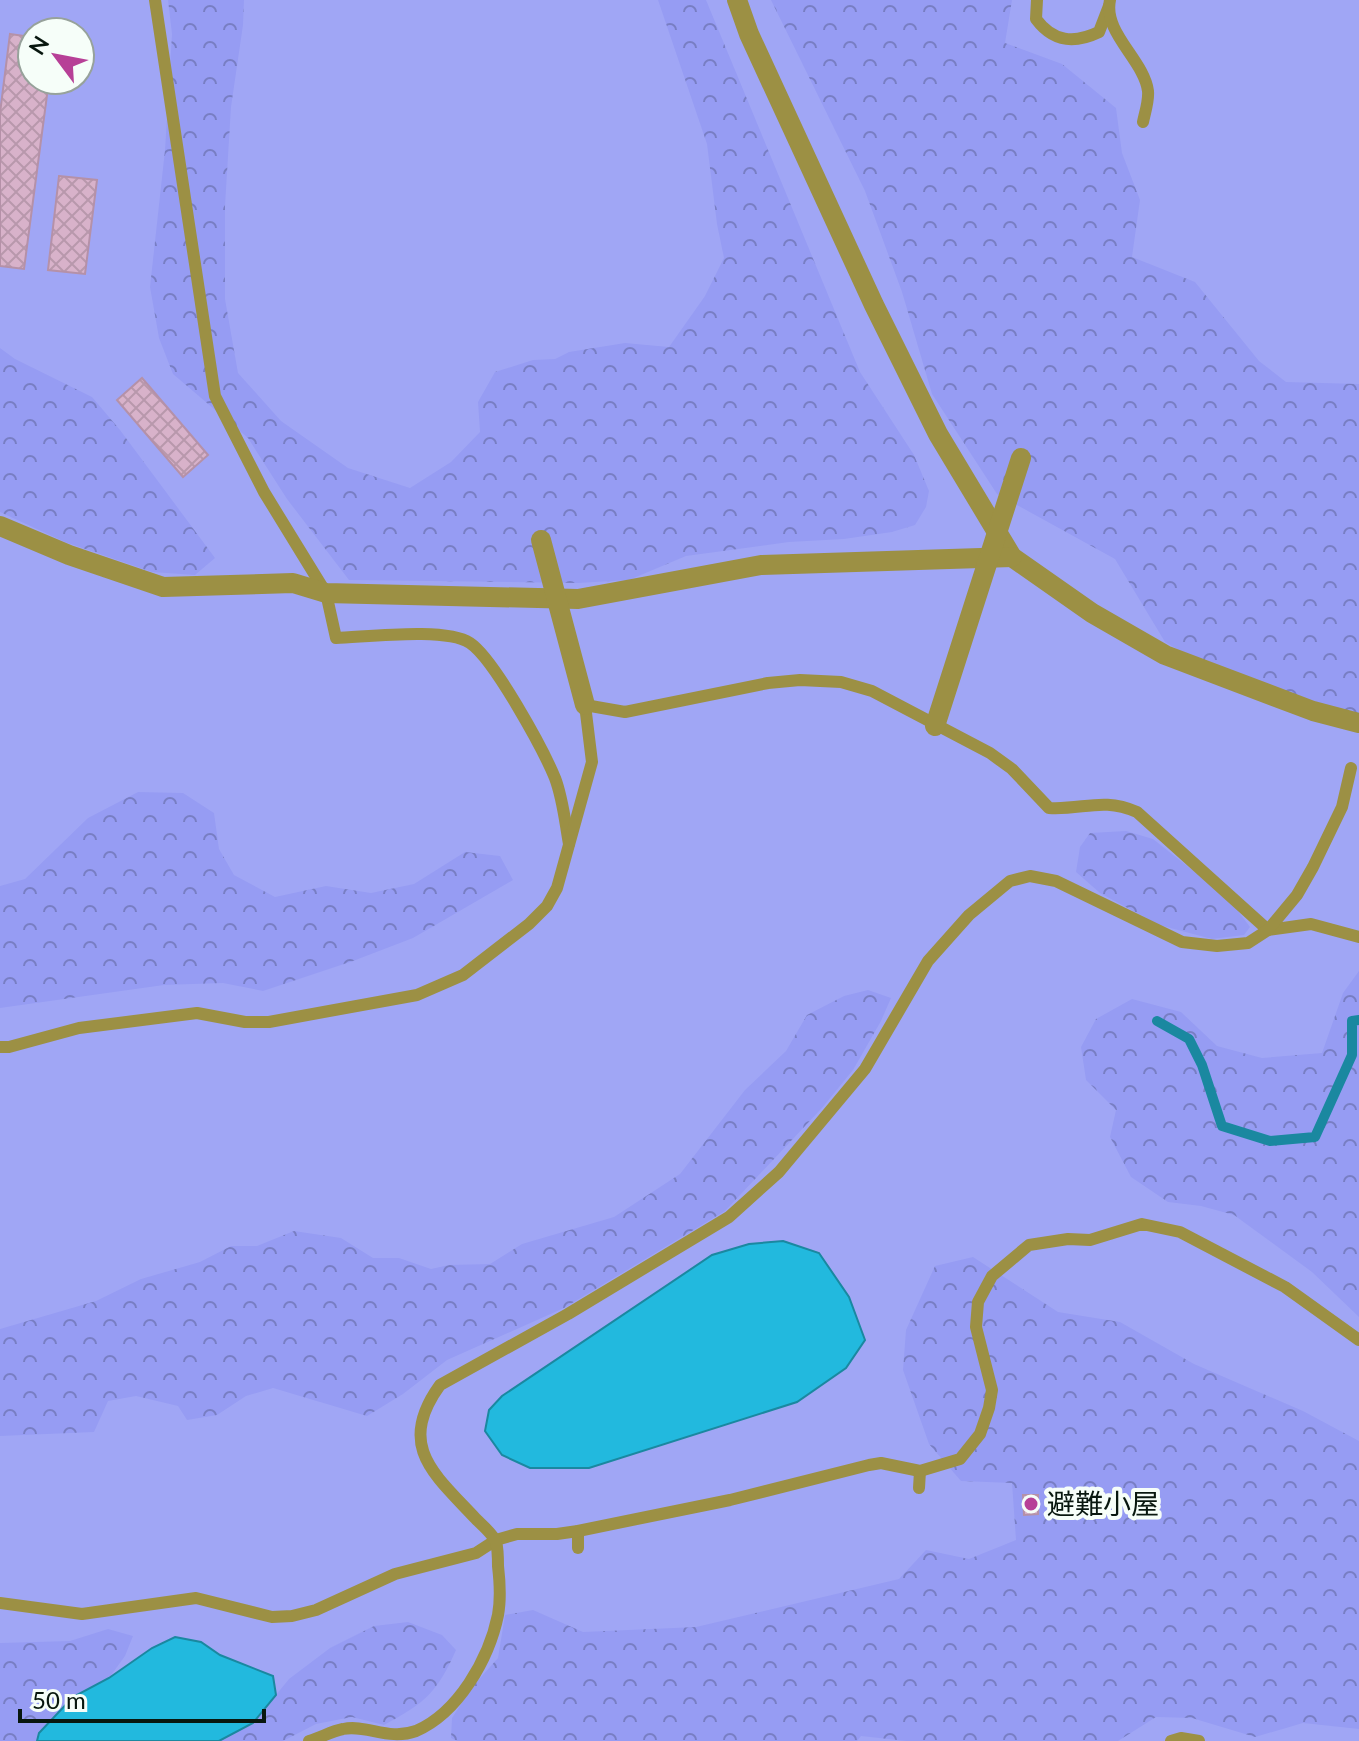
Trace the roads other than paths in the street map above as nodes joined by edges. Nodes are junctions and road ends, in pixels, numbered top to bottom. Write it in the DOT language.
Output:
graph roads {
  1 [pos="155,0"];
  2 [pos="737,0"];
  3 [pos="1037,0"];
  4 [pos="1110,3"];
  5 [pos="1143,122"];
  6 [pos="1021,458"];
  7 [pos="0,526"];
  8 [pos="541,540"];
  9 [pos="1012,557"];
  10 [pos="326,593"];
  11 [pos="585,705"];
  12 [pos="1359,723"];
  13 [pos="935,726"];
  14 [pos="1351,768"];
  15 [pos="570,848"];
  16 [pos="1268,930"];
  17 [pos="1359,937"];
  18 [pos="0,1047"];
  19 [pos="1359,1340"];
  20 [pos="920,1471"];
  21 [pos="919,1488"];
  22 [pos="578,1531"];
  23 [pos="496,1540"];
  24 [pos="578,1548"];
  25 [pos="0,1603"];
  26 [pos="309,1741"];
  27 [pos="1171,1741"];
  28 [pos="1199,1741"];
  1 -- 10 [label="lane"];
  2 -- 9 [label="street"];
  3 -- 4 [label="lane"];
  4 -- 5 [label="lane"];
  6 -- 13 [label="street, bridge"];
  7 -- 10 [label="street"];
  8 -- 11 [label="street, bridge"];
  9 -- 10 [label="street"];
  9 -- 12 [label="street"];
  10 -- 15 [label="lane"];
  11 -- 13 [label="lane"];
  11 -- 15 [label="lane"];
  13 -- 16 [label="lane"];
  14 -- 16 [label="lane"];
  15 -- 18 [label="lane"];
  16 -- 17 [label="lane"];
  16 -- 23 [label="lane"];
  19 -- 20 [label="lane"];
  20 -- 21 [label="lane"];
  20 -- 22 [label="lane"];
  22 -- 23 [label="lane"];
  22 -- 24 [label="lane"];
  23 -- 25 [label="lane"];
  23 -- 26 [label="lane"];
  27 -- 28 [label="lane"];
}
